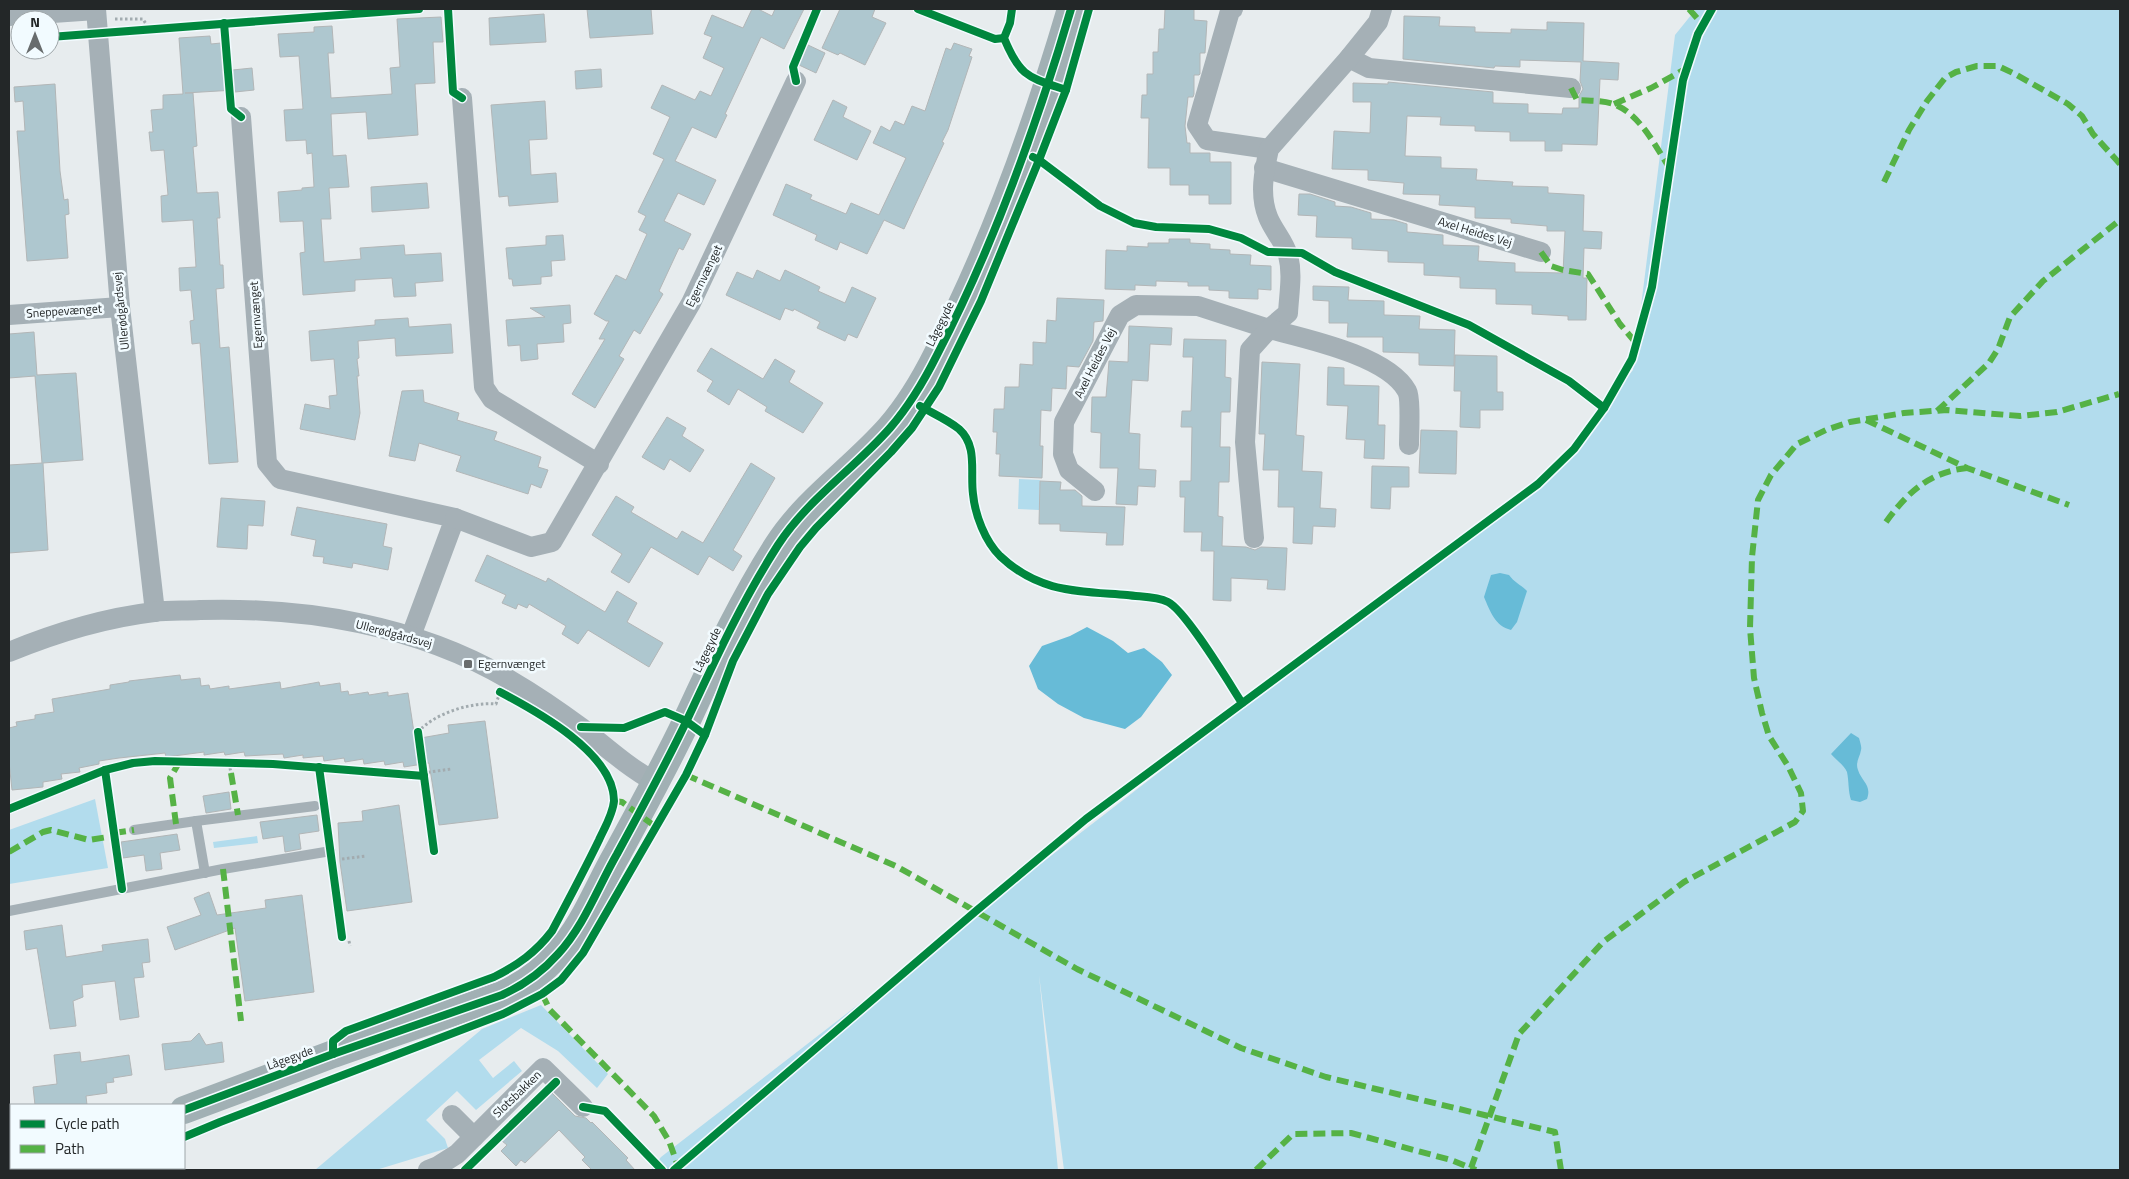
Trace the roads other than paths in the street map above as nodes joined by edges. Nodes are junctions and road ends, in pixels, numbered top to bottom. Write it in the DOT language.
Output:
graph roads {
  1 [pos="1071,9"];
  2 [pos="1232,9"];
  3 [pos="1382,9"];
  4 [pos="96,10"];
  5 [pos="9,16"];
  6 [pos="1349,58"];
  7 [pos="796,81"];
  8 [pos="1571,88"];
  9 [pos="462,98"];
  10 [pos="241,117"];
  11 [pos="1266,158"];
  12 [pos="1542,252"];
  13 [pos="120,307"];
  14 [pos="9,315"];
  15 [pos="1269,329"];
  16 [pos="1409,445"];
  17 [pos="599,464"];
  18 [pos="1096,491"];
  19 [pos="455,518"];
  20 [pos="1254,538"];
  21 [pos="155,612"];
  22 [pos="411,636"];
  23 [pos="9,652"];
  24 [pos="655,782"];
  25 [pos="315,806"];
  26 [pos="196,821"];
  27 [pos="134,830"];
  28 [pos="331,851"];
  29 [pos="205,873"];
  30 [pos="9,911"];
  31 [pos="583,1107"];
  32 [pos="185,1110"];
  33 [pos="452,1115"];
  34 [pos="474,1137"];
  35 [pos="436,1169"];
  1 -- 24 [label="street, Lågegyde"];
  2 -- 11 [label="street, Axel Heides Vej"];
  3 -- 6 [label="street"];
  4 -- 5 [label="street"];
  4 -- 13 [label="street, Ullerødgårdsvej"];
  6 -- 8 [label="street"];
  6 -- 11 [label="street"];
  7 -- 17 [label="street, Egernvænget"];
  9 -- 17 [label="street"];
  10 -- 19 [label="street, Egernvænget"];
  11 -- 12 [label="street, Axel Heides Vej"];
  11 -- 15 [label="street"];
  13 -- 14 [label="street, Sneppevænget"];
  13 -- 21 [label="street, Ullerødgårdsvej"];
  15 -- 16 [label="street, Axel Heides Vej"];
  15 -- 18 [label="street, Axel Heides Vej"];
  15 -- 20 [label="street"];
  17 -- 19 [label="street, Egernvænget"];
  19 -- 22 [label="street"];
  21 -- 22 [label="street, Ullerødgårdsvej"];
  21 -- 23 [label="street, Ullerødgårdsvej"];
  22 -- 24 [label="street, Ullerødgårdsvej"];
  24 -- 32 [label="street, Lågegyde"];
  25 -- 26 [label="lane"];
  26 -- 27 [label="lane"];
  26 -- 29 [label="lane"];
  28 -- 29 [label="lane"];
  29 -- 30 [label="lane"];
  31 -- 34 [label="street, Slotsbakken"];
  33 -- 34 [label="street"];
  34 -- 35 [label="street, Slotsbakken"];
}
